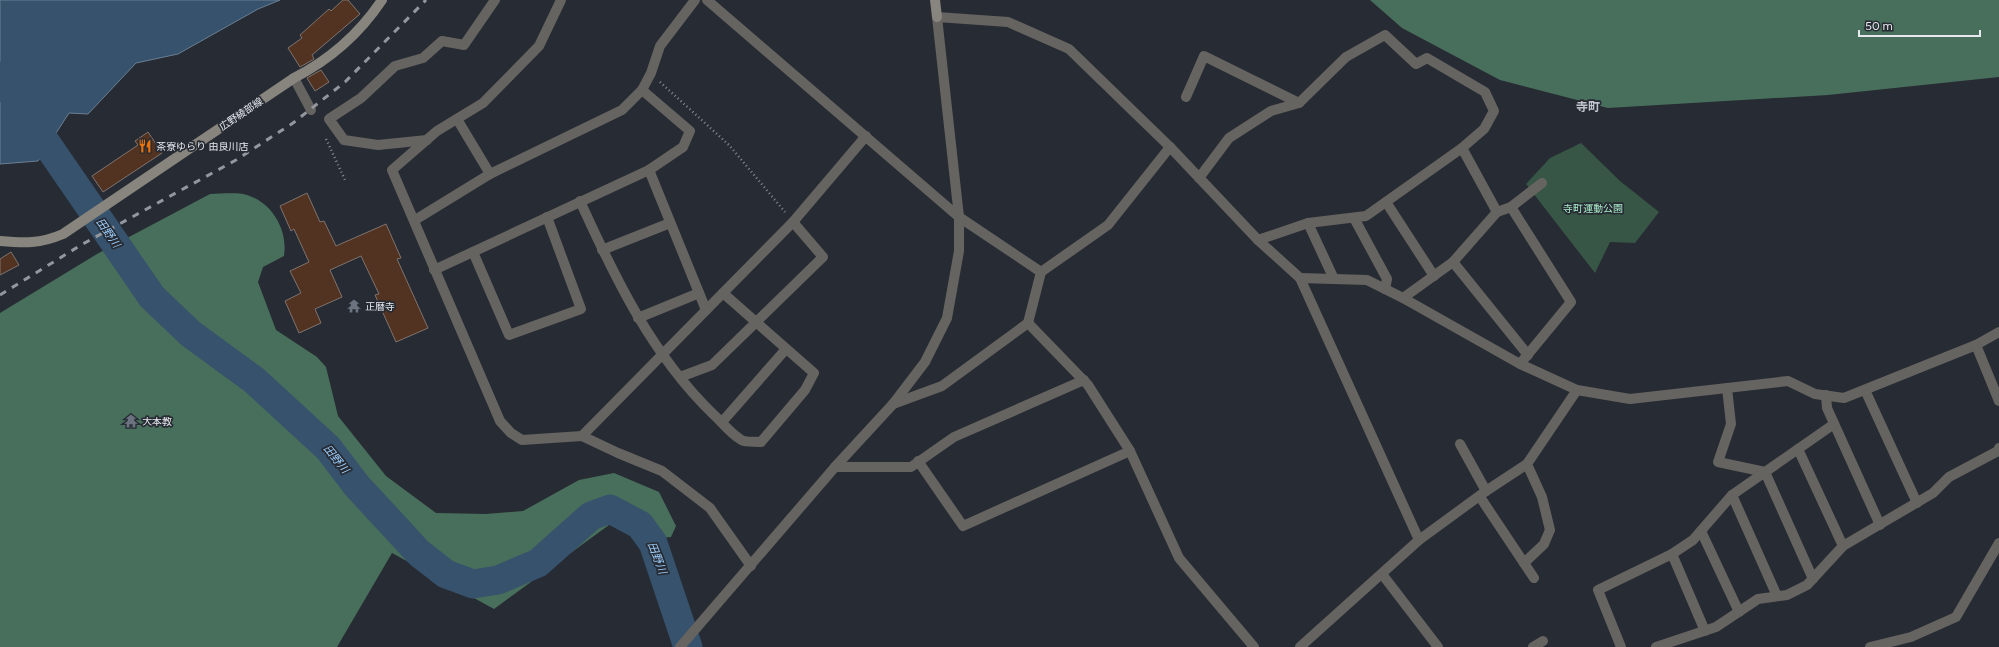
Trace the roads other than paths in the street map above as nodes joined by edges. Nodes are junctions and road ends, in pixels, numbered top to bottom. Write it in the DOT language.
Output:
graph roads {
  1 [pos="382,0"];
  2 [pos="495,0"];
  3 [pos="561,0"];
  4 [pos="695,0"];
  5 [pos="707,0"];
  6 [pos="934,0"];
  7 [pos="937,18"];
  8 [pos="294,78"];
  9 [pos="642,90"];
  10 [pos="1186,97"];
  11 [pos="1299,103"];
  12 [pos="312,110"];
  13 [pos="457,119"];
  14 [pos="866,136"];
  15 [pos="427,140"];
  16 [pos="1170,147"];
  17 [pos="1462,148"];
  18 [pos="649,170"];
  19 [pos="490,174"];
  20 [pos="1199,178"];
  21 [pos="1542,183"];
  22 [pos="580,202"];
  23 [pos="1386,202"];
  24 [pos="1511,207"];
  25 [pos="1497,212"];
  26 [pos="547,217"];
  27 [pos="959,217"];
  28 [pos="1354,218"];
  29 [pos="415,220"];
  30 [pos="793,222"];
  31 [pos="670,223"];
  32 [pos="1308,223"];
  33 [pos="1258,240"];
  34 [pos="0,241"];
  35 [pos="602,250"];
  36 [pos="473,252"];
  37 [pos="1453,262"];
  38 [pos="434,270"];
  39 [pos="1041,272"];
  40 [pos="1434,276"];
  41 [pos="1300,278"];
  42 [pos="1334,279"];
  43 [pos="1385,289"];
  44 [pos="699,293"];
  45 [pos="723,293"];
  46 [pos="1403,298"];
  47 [pos="706,310"];
  48 [pos="638,318"];
  49 [pos="755,322"];
  50 [pos="1028,323"];
  51 [pos="1999,332"];
  52 [pos="1976,345"];
  53 [pos="786,349"];
  54 [pos="663,354"];
  55 [pos="1528,355"];
  56 [pos="1520,364"];
  57 [pos="680,377"];
  58 [pos="1084,380"];
  59 [pos="1727,388"];
  60 [pos="1577,390"];
  61 [pos="1865,390"];
  62 [pos="1826,395"];
  63 [pos="1999,401"];
  64 [pos="893,404"];
  65 [pos="722,422"];
  66 [pos="1834,424"];
  67 [pos="582,436"];
  68 [pos="1460,444"];
  69 [pos="1999,448"];
  70 [pos="1798,449"];
  71 [pos="1130,451"];
  72 [pos="918,461"];
  73 [pos="1527,464"];
  74 [pos="835,467"];
  75 [pos="1765,472"];
  76 [pos="1483,494"];
  77 [pos="1732,495"];
  78 [pos="1917,503"];
  79 [pos="1880,524"];
  80 [pos="1702,531"];
  81 [pos="1419,540"];
  82 [pos="1999,543"];
  83 [pos="1843,546"];
  84 [pos="1672,554"];
  85 [pos="1524,563"];
  86 [pos="751,566"];
  87 [pos="1382,574"];
  88 [pos="1534,578"];
  89 [pos="1813,579"];
  90 [pos="1777,596"];
  91 [pos="1739,612"];
  92 [pos="1706,630"];
  93 [pos="1543,641"];
  94 [pos="680,647"];
  95 [pos="1254,647"];
  96 [pos="1300,647"];
  97 [pos="1438,647"];
  98 [pos="1533,647"];
  99 [pos="1621,647"];
  100 [pos="1656,647"];
  101 [pos="1870,647"];
  1 -- 8 [label="main road, 広野綾部線"];
  2 -- 15 [label="street"];
  3 -- 13 [label="street"];
  4 -- 9 [label="street"];
  5 -- 14 [label="street"];
  6 -- 7 [label="main road"];
  7 -- 16 [label="street"];
  7 -- 27 [label="street"];
  8 -- 12 [label="street"];
  8 -- 34 [label="main road, 広野綾部線"];
  9 -- 18 [label="street"];
  9 -- 19 [label="street"];
  10 -- 11 [label="street"];
  11 -- 17 [label="street"];
  11 -- 20 [label="street"];
  13 -- 15 [label="street"];
  13 -- 19 [label="street"];
  14 -- 27 [label="street"];
  14 -- 30 [label="street"];
  15 -- 29 [label="street"];
  16 -- 20 [label="street"];
  16 -- 39 [label="street"];
  17 -- 23 [label="street"];
  17 -- 25 [label="street"];
  18 -- 22 [label="street"];
  18 -- 31 [label="street"];
  19 -- 29 [label="street"];
  20 -- 33 [label="street"];
  21 -- 24 [label="street"];
  22 -- 26 [label="street"];
  22 -- 35 [label="street"];
  23 -- 28 [label="street"];
  23 -- 40 [label="street"];
  24 -- 25 [label="street"];
  24 -- 55 [label="street"];
  25 -- 37 [label="street"];
  26 -- 36 [label="street"];
  26 -- 36 [label="street"];
  27 -- 39 [label="street"];
  27 -- 64 [label="street"];
  28 -- 32 [label="street"];
  28 -- 43 [label="street"];
  29 -- 38 [label="street"];
  30 -- 45 [label="street"];
  30 -- 49 [label="street"];
  31 -- 35 [label="street"];
  31 -- 44 [label="street"];
  32 -- 33 [label="street"];
  32 -- 42 [label="street"];
  33 -- 41 [label="street"];
  35 -- 48 [label="street"];
  36 -- 38 [label="street"];
  37 -- 40 [label="street"];
  37 -- 55 [label="street"];
  38 -- 67 [label="street"];
  39 -- 50 [label="street"];
  40 -- 46 [label="street"];
  41 -- 42 [label="street"];
  41 -- 81 [label="street"];
  42 -- 43 [label="street"];
  43 -- 46 [label="street"];
  44 -- 47 [label="street"];
  44 -- 48 [label="street"];
  45 -- 47 [label="street"];
  45 -- 49 [label="street"];
  46 -- 56 [label="street"];
  47 -- 54 [label="street"];
  48 -- 54 [label="street"];
  49 -- 53 [label="street"];
  49 -- 57 [label="street"];
  50 -- 58 [label="street"];
  50 -- 64 [label="street"];
  51 -- 52 [label="street"];
  52 -- 61 [label="street"];
  52 -- 63 [label="street"];
  53 -- 65 [label="street"];
  53 -- 65 [label="street"];
  54 -- 57 [label="street"];
  54 -- 67 [label="street"];
  55 -- 56 [label="street"];
  56 -- 60 [label="street"];
  57 -- 65 [label="street"];
  58 -- 71 [label="street"];
  58 -- 72 [label="street"];
  59 -- 60 [label="street"];
  59 -- 62 [label="street"];
  59 -- 75 [label="street"];
  60 -- 73 [label="street"];
  61 -- 62 [label="street"];
  61 -- 78 [label="street"];
  62 -- 66 [label="street"];
  64 -- 74 [label="street"];
  66 -- 70 [label="street"];
  66 -- 79 [label="street"];
  67 -- 86 [label="street"];
  68 -- 76 [label="street"];
  69 -- 78 [label="street"];
  70 -- 75 [label="street"];
  70 -- 83 [label="street"];
  71 -- 72 [label="street"];
  71 -- 95 [label="street"];
  72 -- 74 [label="street"];
  73 -- 76 [label="street"];
  73 -- 85 [label="street"];
  74 -- 86 [label="street"];
  75 -- 77 [label="street"];
  75 -- 89 [label="street"];
  76 -- 81 [label="street"];
  76 -- 85 [label="street"];
  77 -- 80 [label="street"];
  77 -- 90 [label="street"];
  78 -- 79 [label="street"];
  79 -- 83 [label="street"];
  80 -- 84 [label="street"];
  80 -- 91 [label="street"];
  81 -- 87 [label="street"];
  82 -- 101 [label="street"];
  83 -- 89 [label="street"];
  84 -- 92 [label="street"];
  84 -- 99 [label="street"];
  85 -- 88 [label="street"];
  86 -- 94 [label="street"];
  87 -- 96 [label="street"];
  87 -- 97 [label="street"];
  89 -- 90 [label="street"];
  90 -- 91 [label="street"];
  91 -- 92 [label="street"];
  92 -- 100 [label="street"];
  93 -- 98 [label="street"];
}
